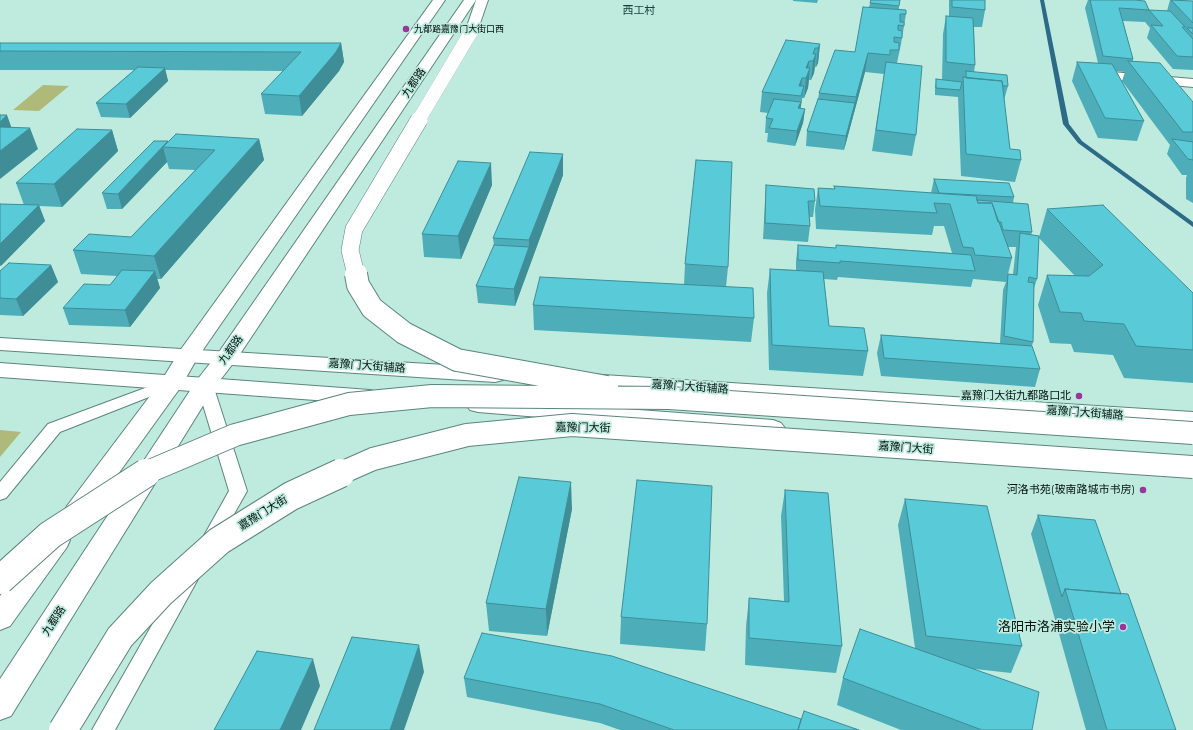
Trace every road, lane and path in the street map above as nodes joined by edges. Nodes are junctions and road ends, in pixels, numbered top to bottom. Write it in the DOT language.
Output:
graph roads {
  1 [pos="439,0"];
  2 [pos="470,0"];
  3 [pos="482,0"];
  4 [pos="1112,76"];
  5 [pos="1188,88"];
  6 [pos="0,344"];
  7 [pos="187,357"];
  8 [pos="227,357"];
  9 [pos="0,370"];
  10 [pos="172,383"];
  11 [pos="205,385"];
  12 [pos="669,398"];
  13 [pos="1193,420"];
  14 [pos="1193,433"];
  15 [pos="1193,460"];
  16 [pos="1193,467"];
  17 [pos="0,494"];
  18 [pos="0,580"];
  19 [pos="0,618"];
  20 [pos="0,706"];
  21 [pos="63,730"];
  22 [pos="103,730"];
  1 -- 7 [label="main road"];
  2 -- 8 [label="main road, 九都路"];
  3 -- 12 [label="main road, bridge"];
  4 -- 5 [label="main road"];
  6 -- 7 [label="main road"];
  7 -- 8 [label="main road, 嘉豫门大街辅路"];
  7 -- 10 [label="main road"];
  8 -- 11 [label="main road, 九都路"];
  8 -- 13 [label="main road, 嘉豫门大街辅路"];
  9 -- 10 [label="main road"];
  10 -- 11 [label="main road"];
  10 -- 17 [label="lane"];
  10 -- 19 [label="main road"];
  11 -- 15 [label="main road"];
  11 -- 20 [label="main road, 九都路"];
  11 -- 22 [label="lane"];
  12 -- 14 [label="main road, bridge"];
  12 -- 18 [label="main road, bridge"];
  16 -- 21 [label="main road, 嘉豫门大街, bridge"];
}
